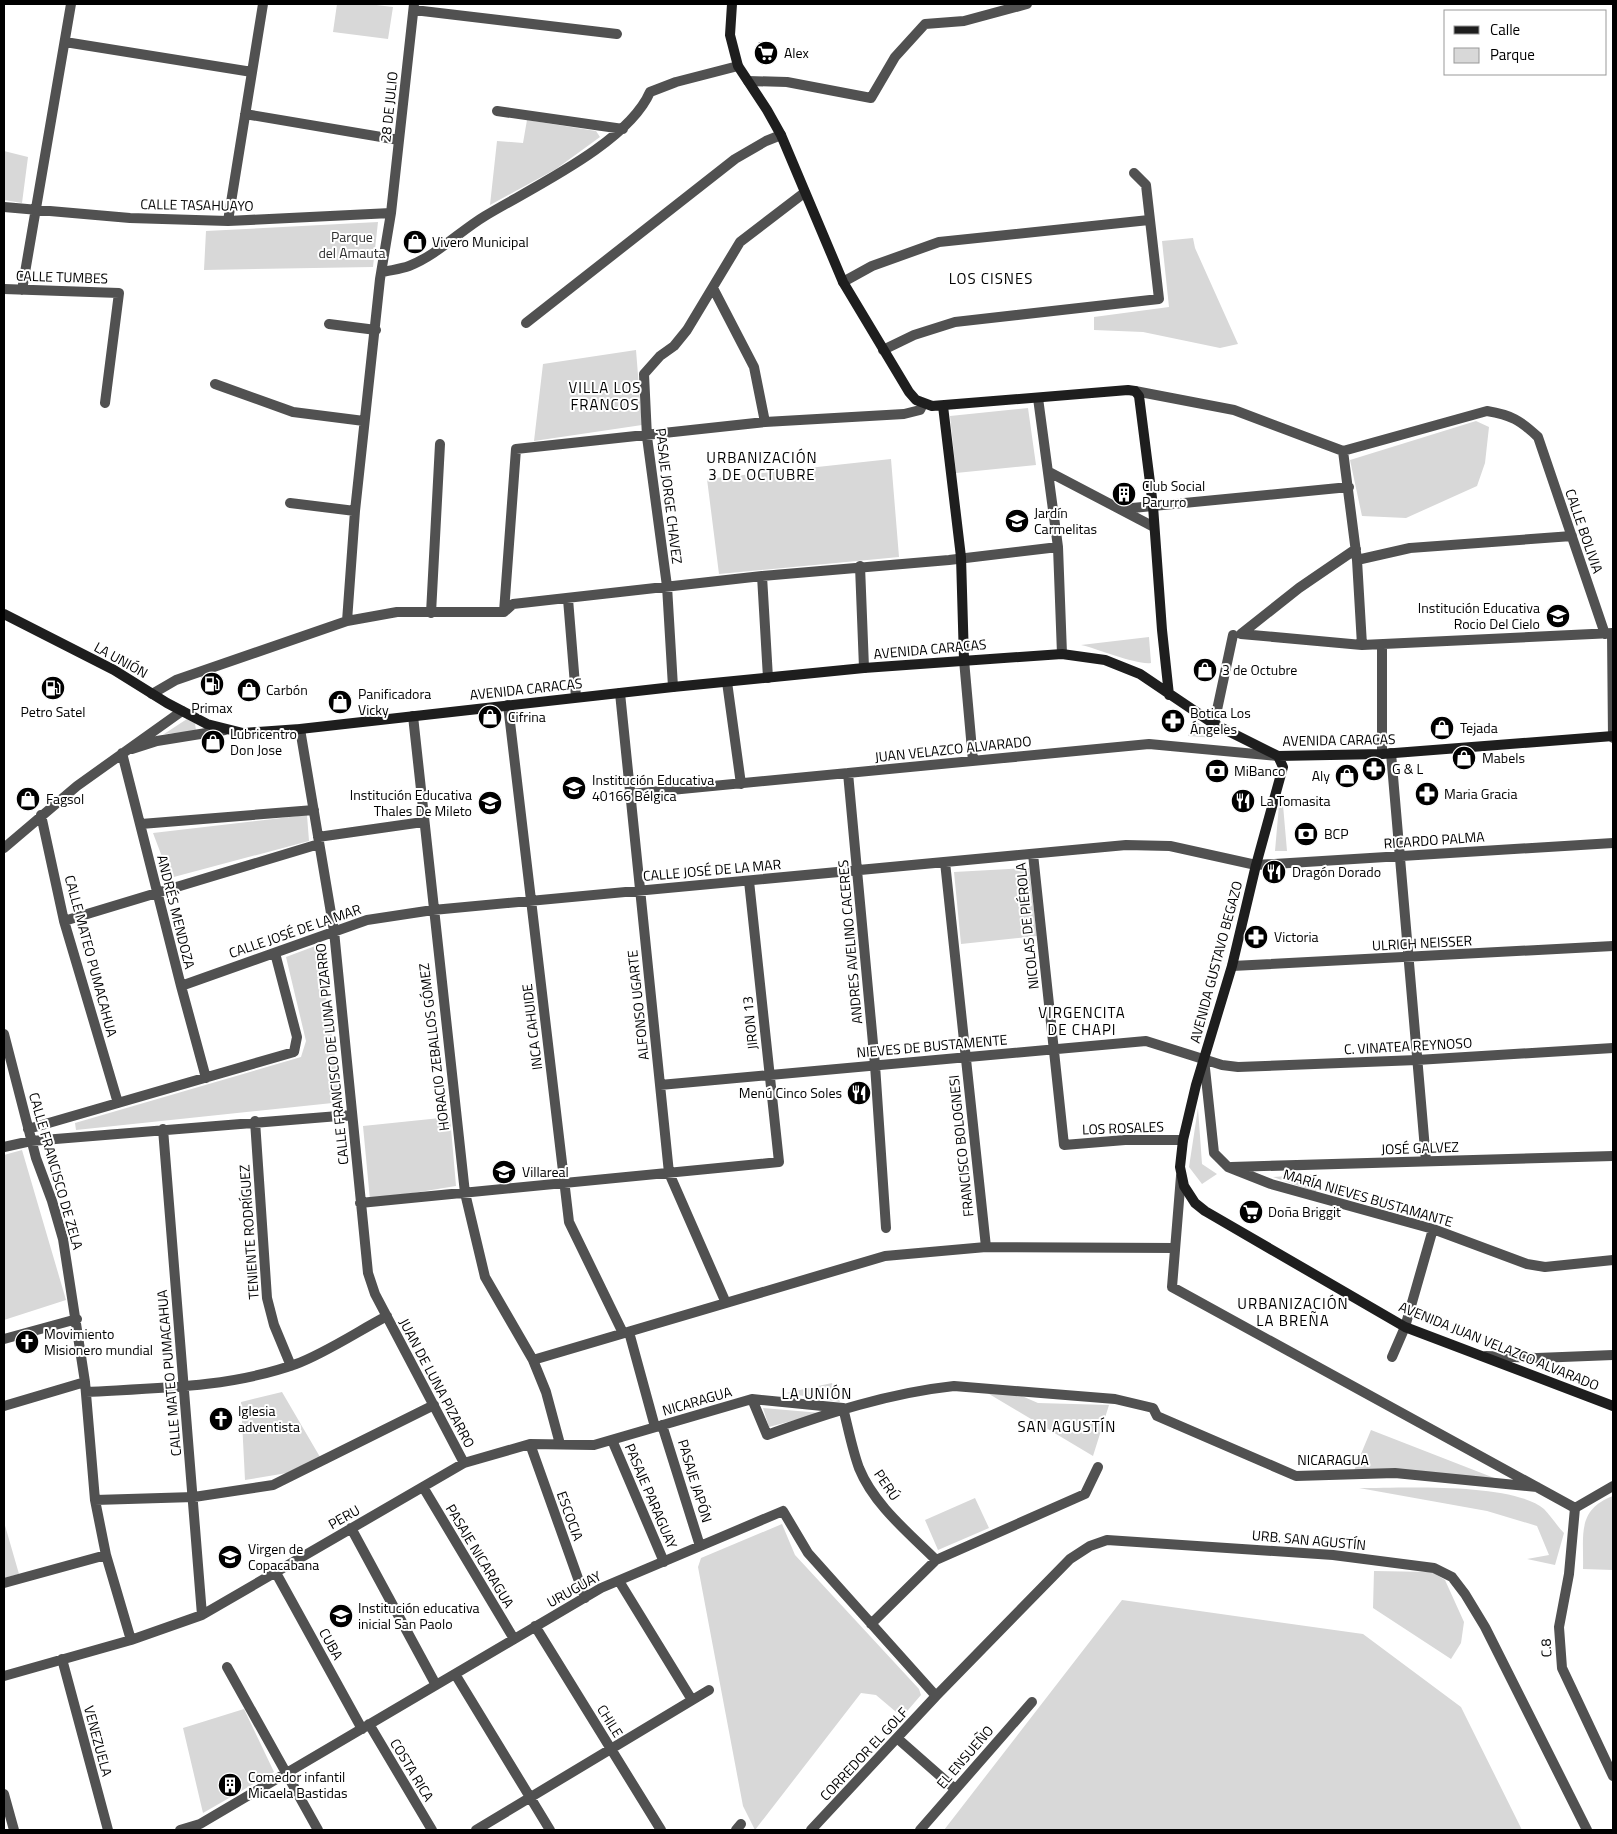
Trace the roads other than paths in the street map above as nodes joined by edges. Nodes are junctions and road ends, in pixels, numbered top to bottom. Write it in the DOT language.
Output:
graph roads {
  1 [pos="71,4"];
  2 [pos="263,4"];
  3 [pos="732,4"];
  4 [pos="1027,4"];
  5 [pos="414,7"];
  6 [pos="617,34"];
  7 [pos="65,42"];
  8 [pos="738,66"];
  9 [pos="252,72"];
  10 [pos="748,81"];
  11 [pos="496,111"];
  12 [pos="245,114"];
  13 [pos="623,129"];
  14 [pos="781,136"];
  15 [pos="399,140"];
  16 [pos="1134,173"];
  17 [pos="804,193"];
  18 [pos="4,207"];
  19 [pos="35,211"];
  20 [pos="391,213"];
  21 [pos="1149,220"];
  22 [pos="228,221"];
  23 [pos="383,272"];
  24 [pos="842,282"];
  25 [pos="713,288"];
  26 [pos="4,289"];
  27 [pos="22,290"];
  28 [pos="526,323"];
  29 [pos="329,324"];
  30 [pos="376,330"];
  31 [pos="883,350"];
  32 [pos="215,384"];
  33 [pos="1135,391"];
  34 [pos="1038,398"];
  35 [pos="105,403"];
  36 [pos="923,404"];
  37 [pos="942,406"];
  38 [pos="364,421"];
  39 [pos="765,422"];
  40 [pos="647,437"];
  41 [pos="440,444"];
  42 [pos="1343,451"];
  43 [pos="1049,472"];
  44 [pos="1349,487"];
  45 [pos="290,503"];
  46 [pos="1153,506"];
  47 [pos="1122,509"];
  48 [pos="355,511"];
  49 [pos="1154,527"];
  50 [pos="1572,536"];
  51 [pos="1058,547"];
  52 [pos="1356,549"];
  53 [pos="961,557"];
  54 [pos="1358,560"];
  55 [pos="860,566"];
  56 [pos="762,576"];
  57 [pos="667,586"];
  58 [pos="568,599"];
  59 [pos="504,612"];
  60 [pos="431,613"];
  61 [pos="4,614"];
  62 [pos="347,621"];
  63 [pos="1610,633"];
  64 [pos="1237,634"];
  65 [pos="1382,645"];
  66 [pos="1362,646"];
  67 [pos="1062,654"];
  68 [pos="964,660"];
  69 [pos="864,668"];
  70 [pos="768,678"];
  71 [pos="727,682"];
  72 [pos="673,687"];
  73 [pos="620,693"];
  74 [pos="152,694"];
  75 [pos="1169,695"];
  76 [pos="576,698"];
  77 [pos="508,705"];
  78 [pos="182,711"];
  79 [pos="413,716"];
  80 [pos="1214,724"];
  81 [pos="300,729"];
  82 [pos="225,730"];
  83 [pos="1613,737"];
  84 [pos="122,753"];
  85 [pos="1386,754"];
  86 [pos="1278,756"];
  87 [pos="973,761"];
  88 [pos="848,773"];
  89 [pos="741,784"];
  90 [pos="630,794"];
  91 [pos="314,810"];
  92 [pos="41,815"];
  93 [pos="422,822"];
  94 [pos="141,824"];
  95 [pos="319,840"];
  96 [pos="1613,843"];
  97 [pos="4,848"];
  98 [pos="1033,854"];
  99 [pos="1400,856"];
  100 [pos="945,862"];
  101 [pos="1256,865"];
  102 [pos="857,870"];
  103 [pos="749,880"];
  104 [pos="640,891"];
  105 [pos="157,893"];
  106 [pos="531,901"];
  107 [pos="433,910"];
  108 [pos="64,921"];
  109 [pos="334,931"];
  110 [pos="1613,946"];
  111 [pos="275,953"];
  112 [pos="1409,957"];
  113 [pos="1232,966"];
  114 [pos="181,986"];
  115 [pos="4,1034"];
  116 [pos="1613,1048"];
  117 [pos="1054,1049"];
  118 [pos="966,1057"];
  119 [pos="1204,1059"];
  120 [pos="1417,1060"];
  121 [pos="875,1065"];
  122 [pos="770,1074"];
  123 [pos="206,1078"];
  124 [pos="660,1085"];
  125 [pos="118,1103"];
  126 [pos="352,1115"];
  127 [pos="255,1121"];
  128 [pos="28,1129"];
  129 [pos="163,1129"];
  130 [pos="1183,1140"];
  131 [pos="31,1141"];
  132 [pos="1064,1145"];
  133 [pos="4,1148"];
  134 [pos="1613,1156"];
  135 [pos="1426,1161"];
  136 [pos="1228,1167"];
  137 [pos="670,1173"];
  138 [pos="1181,1176"];
  139 [pos="564,1184"];
  140 [pos="465,1193"];
  141 [pos="360,1204"];
  142 [pos="886,1228"];
  143 [pos="1433,1229"];
  144 [pos="986,1247"];
  145 [pos="1174,1248"];
  146 [pos="1613,1260"];
  147 [pos="726,1303"];
  148 [pos="387,1316"];
  149 [pos="77,1319"];
  150 [pos="1405,1327"];
  151 [pos="626,1332"];
  152 [pos="4,1339"];
  153 [pos="1613,1355"];
  154 [pos="1482,1356"];
  155 [pos="1392,1357"];
  156 [pos="533,1360"];
  157 [pos="291,1366"];
  158 [pos="184,1386"];
  159 [pos="86,1387"];
  160 [pos="752,1400"];
  161 [pos="434,1405"];
  162 [pos="4,1406"];
  163 [pos="1613,1406"];
  164 [pos="843,1408"];
  165 [pos="659,1426"];
  166 [pos="612,1440"];
  167 [pos="530,1444"];
  168 [pos="560,1444"];
  169 [pos="464,1463"];
  170 [pos="1098,1467"];
  171 [pos="1613,1486"];
  172 [pos="423,1487"];
  173 [pos="1537,1487"];
  174 [pos="194,1497"];
  175 [pos="95,1500"];
  176 [pos="1575,1508"];
  177 [pos="351,1528"];
  178 [pos="700,1546"];
  179 [pos="106,1555"];
  180 [pos="936,1560"];
  181 [pos="664,1562"];
  182 [pos="276,1573"];
  183 [pos="618,1581"];
  184 [pos="4,1583"];
  185 [pos="585,1598"];
  186 [pos="202,1615"];
  187 [pos="871,1624"];
  188 [pos="535,1626"];
  189 [pos="514,1639"];
  190 [pos="131,1640"];
  191 [pos="62,1659"];
  192 [pos="227,1667"];
  193 [pos="454,1674"];
  194 [pos="4,1676"];
  195 [pos="436,1685"];
  196 [pos="709,1690"];
  197 [pos="936,1696"];
  198 [pos="692,1700"];
  199 [pos="1032,1702"];
  200 [pos="365,1727"];
  201 [pos="897,1738"];
  202 [pos="611,1749"];
  203 [pos="287,1773"];
  204 [pos="1613,1776"];
  205 [pos="956,1789"];
  206 [pos="4,1794"];
  207 [pos="530,1798"];
  208 [pos="201,1827"];
  209 [pos="14,1830"];
  210 [pos="108,1830"];
  211 [pos="180,1830"];
  212 [pos="318,1830"];
  213 [pos="432,1830"];
  214 [pos="476,1830"];
  215 [pos="550,1830"];
  216 [pos="661,1830"];
  217 [pos="811,1830"];
  218 [pos="920,1830"];
  219 [pos="1587,1830"];
  1 -- 7 [label="street"];
  2 -- 9 [label="street"];
  3 -- 8 [label="main road"];
  4 -- 10 [label="street"];
  5 -- 6 [label="street"];
  5 -- 15 [label="street, 28 DE JULIO"];
  7 -- 9 [label="street"];
  7 -- 19 [label="street"];
  8 -- 10 [label="main road"];
  8 -- 13 [label="street"];
  9 -- 12 [label="street"];
  10 -- 14 [label="main road"];
  11 -- 13 [label="street"];
  12 -- 15 [label="street"];
  12 -- 22 [label="street"];
  13 -- 23 [label="street"];
  14 -- 17 [label="main road"];
  14 -- 28 [label="street"];
  15 -- 20 [label="street, 28 DE JULIO"];
  16 -- 21 [label="street"];
  17 -- 24 [label="main road"];
  17 -- 25 [label="street, PASAJE JORGE CHAVEZ"];
  18 -- 19 [label="street, CALLE TASAHUAYO"];
  19 -- 22 [label="street, CALLE TASAHUAYO"];
  19 -- 27 [label="street"];
  20 -- 22 [label="street, CALLE TASAHUAYO"];
  20 -- 23 [label="street, 28 DE JULIO"];
  21 -- 24 [label="street"];
  21 -- 31 [label="street"];
  23 -- 30 [label="street, 28 DE JULIO"];
  24 -- 31 [label="main road"];
  25 -- 39 [label="street"];
  25 -- 40 [label="street, PASAJE JORGE CHAVEZ"];
  26 -- 27 [label="street, CALLE TUMBES"];
  27 -- 35 [label="street, CALLE TUMBES"];
  29 -- 30 [label="street"];
  30 -- 38 [label="street, 28 DE JULIO"];
  31 -- 36 [label="main road"];
  32 -- 38 [label="street"];
  33 -- 34 [label="main road"];
  33 -- 42 [label="street"];
  33 -- 46 [label="main road"];
  34 -- 37 [label="main road"];
  34 -- 43 [label="street"];
  36 -- 37 [label="main road"];
  36 -- 39 [label="street"];
  37 -- 53 [label="main road"];
  38 -- 48 [label="street, 28 DE JULIO"];
  39 -- 40 [label="street"];
  40 -- 57 [label="street, PASAJE JORGE CHAVEZ"];
  40 -- 59 [label="street"];
  41 -- 60 [label="street"];
  42 -- 44 [label="street"];
  42 -- 50 [label="street, CALLE BOLIVIA"];
  43 -- 47 [label="street"];
  43 -- 51 [label="street"];
  44 -- 46 [label="street"];
  44 -- 52 [label="street"];
  45 -- 48 [label="street"];
  46 -- 47 [label="street"];
  46 -- 49 [label="main road"];
  47 -- 49 [label="street"];
  48 -- 62 [label="street, 28 DE JULIO"];
  49 -- 75 [label="main road"];
  50 -- 54 [label="street"];
  50 -- 63 [label="street, CALLE BOLIVIA"];
  51 -- 53 [label="street"];
  51 -- 67 [label="street"];
  52 -- 54 [label="street"];
  52 -- 64 [label="street"];
  53 -- 55 [label="street"];
  53 -- 68 [label="main road"];
  54 -- 66 [label="street"];
  55 -- 56 [label="street"];
  55 -- 69 [label="street"];
  56 -- 57 [label="street"];
  56 -- 70 [label="street"];
  57 -- 58 [label="street"];
  57 -- 72 [label="street, PASAJE JORGE CHAVEZ"];
  58 -- 59 [label="street"];
  58 -- 76 [label="street"];
  59 -- 60 [label="street"];
  60 -- 62 [label="street"];
  61 -- 74 [label="main road, LA UNIÓN"];
  62 -- 74 [label="street"];
  63 -- 65 [label="street"];
  63 -- 83 [label="street, CALLE BOLIVIA"];
  64 -- 66 [label="street"];
  64 -- 80 [label="street"];
  65 -- 66 [label="street"];
  65 -- 85 [label="street"];
  67 -- 68 [label="main road, AVENIDA CARACAS"];
  67 -- 75 [label="main road, AVENIDA CARACAS"];
  68 -- 69 [label="main road, AVENIDA CARACAS"];
  68 -- 87 [label="street"];
  69 -- 70 [label="main road, AVENIDA CARACAS"];
  70 -- 71 [label="main road, AVENIDA CARACAS"];
  71 -- 72 [label="main road, AVENIDA CARACAS"];
  71 -- 89 [label="street"];
  72 -- 73 [label="main road, AVENIDA CARACAS"];
  73 -- 76 [label="main road, AVENIDA CARACAS"];
  73 -- 90 [label="street, ALFONSO UGARTE"];
  74 -- 78 [label="main road, LA UNIÓN"];
  75 -- 80 [label="main road, AVENIDA CARACAS"];
  76 -- 77 [label="main road, AVENIDA CARACAS"];
  77 -- 79 [label="main road, AVENIDA CARACAS"];
  77 -- 106 [label="street, INCA CAHUIDE"];
  78 -- 82 [label="main road, LA UNIÓN"];
  78 -- 84 [label="street"];
  79 -- 81 [label="main road, AVENIDA CARACAS"];
  79 -- 93 [label="street, HORACIO ZEBALLOS GÓMEZ"];
  80 -- 86 [label="main road, AVENIDA CARACAS"];
  81 -- 82 [label="main road, AVENIDA CARACAS"];
  81 -- 91 [label="street, CALLE FRANCISCO DE LUNA PIZARRO"];
  82 -- 84 [label="street"];
  83 -- 85 [label="main road, AVENIDA CARACAS"];
  84 -- 92 [label="street"];
  84 -- 94 [label="street, ANDRÉS MENDOZA"];
  85 -- 86 [label="main road, AVENIDA CARACAS"];
  85 -- 99 [label="street"];
  86 -- 87 [label="street, JUAN VELAZCO ALVARADO"];
  86 -- 101 [label="main road, AVENIDA GUSTAVO BEGAZO"];
  87 -- 88 [label="street, JUAN VELAZCO ALVARADO"];
  88 -- 89 [label="street, JUAN VELAZCO ALVARADO"];
  88 -- 102 [label="street, ANDRES AVELINO CACERES"];
  89 -- 90 [label="street, JUAN VELAZCO ALVARADO"];
  90 -- 104 [label="street, ALFONSO UGARTE"];
  91 -- 94 [label="street"];
  91 -- 95 [label="street, CALLE FRANCISCO DE LUNA PIZARRO"];
  92 -- 97 [label="street"];
  92 -- 108 [label="street, CALLE MATEO PUMACAHUA"];
  93 -- 95 [label="street"];
  93 -- 107 [label="street, HORACIO ZEBALLOS GÓMEZ"];
  94 -- 105 [label="street, ANDRÉS MENDOZA"];
  95 -- 105 [label="street"];
  95 -- 109 [label="street, CALLE FRANCISCO DE LUNA PIZARRO"];
  96 -- 99 [label="street, RICARDO PALMA"];
  98 -- 100 [label="street, CALLE JOSÉ DE LA MAR"];
  98 -- 101 [label="street, CALLE JOSÉ DE LA MAR"];
  98 -- 117 [label="street, NICOLAS DE PIÉROLA"];
  99 -- 101 [label="street, RICARDO PALMA"];
  99 -- 112 [label="street"];
  100 -- 102 [label="street, CALLE JOSÉ DE LA MAR"];
  100 -- 118 [label="street, FRANCISCO BOLOGNESI"];
  101 -- 113 [label="main road, AVENIDA GUSTAVO BEGAZO"];
  102 -- 103 [label="street, CALLE JOSÉ DE LA MAR"];
  102 -- 121 [label="street, ANDRES AVELINO CACERES"];
  103 -- 104 [label="street, CALLE JOSÉ DE LA MAR"];
  103 -- 122 [label="street, JIRON 13"];
  104 -- 106 [label="street, CALLE JOSÉ DE LA MAR"];
  104 -- 124 [label="street, ALFONSO UGARTE"];
  105 -- 108 [label="street"];
  105 -- 114 [label="street, ANDRÉS MENDOZA"];
  106 -- 107 [label="street, CALLE JOSÉ DE LA MAR"];
  106 -- 139 [label="street, INCA CAHUIDE"];
  107 -- 109 [label="street, CALLE JOSÉ DE LA MAR"];
  107 -- 140 [label="street, HORACIO ZEBALLOS GÓMEZ"];
  108 -- 125 [label="street, CALLE MATEO PUMACAHUA"];
  109 -- 111 [label="street, CALLE JOSÉ DE LA MAR"];
  109 -- 126 [label="street, CALLE FRANCISCO DE LUNA PIZARRO"];
  110 -- 112 [label="street, ULRICH NEISSER"];
  111 -- 114 [label="street, CALLE JOSÉ DE LA MAR"];
  111 -- 123 [label="street"];
  112 -- 113 [label="street, ULRICH NEISSER"];
  112 -- 120 [label="street"];
  113 -- 119 [label="main road, AVENIDA GUSTAVO BEGAZO"];
  114 -- 123 [label="street, ANDRÉS MENDOZA"];
  115 -- 128 [label="street, CALLE FRANCISCO DE ZELA"];
  116 -- 120 [label="street, C. VINATEA REYNOSO"];
  117 -- 118 [label="street, NIEVES DE BUSTAMENTE"];
  117 -- 119 [label="street, NIEVES DE BUSTAMENTE"];
  117 -- 132 [label="street, NICOLAS DE PIÉROLA"];
  118 -- 121 [label="street, NIEVES DE BUSTAMENTE"];
  118 -- 144 [label="street, FRANCISCO BOLOGNESI"];
  119 -- 120 [label="street, C. VINATEA REYNOSO"];
  119 -- 130 [label="main road, AVENIDA GUSTAVO BEGAZO"];
  119 -- 136 [label="street"];
  120 -- 135 [label="street"];
  121 -- 122 [label="street, NIEVES DE BUSTAMENTE"];
  121 -- 142 [label="street, ANDRES AVELINO CACERES"];
  122 -- 124 [label="street, NIEVES DE BUSTAMENTE"];
  122 -- 137 [label="street, JIRON 13"];
  123 -- 125 [label="street"];
  124 -- 137 [label="street, ALFONSO UGARTE"];
  125 -- 128 [label="street"];
  126 -- 127 [label="street"];
  126 -- 141 [label="street, CALLE FRANCISCO DE LUNA PIZARRO"];
  127 -- 129 [label="street"];
  127 -- 157 [label="street, TENIENTE RODRÍGUEZ"];
  128 -- 131 [label="street, CALLE FRANCISCO DE ZELA"];
  129 -- 131 [label="street"];
  129 -- 158 [label="street, CALLE MATEO PUMACAHUA"];
  130 -- 132 [label="street, LOS ROSALES"];
  130 -- 138 [label="main road, AVENIDA GUSTAVO BEGAZO"];
  131 -- 133 [label="street"];
  131 -- 149 [label="street, CALLE FRANCISCO DE ZELA"];
  134 -- 135 [label="street, JOSÉ GALVEZ"];
  135 -- 136 [label="street, JOSÉ GALVEZ"];
  136 -- 143 [label="street, MARÍA NIEVES BUSTAMANTE"];
  137 -- 139 [label="street"];
  137 -- 147 [label="street, ALFONSO UGARTE"];
  138 -- 145 [label="street"];
  138 -- 150 [label="main road, AVENIDA JUAN VELAZCO ALVARADO"];
  139 -- 140 [label="street"];
  139 -- 151 [label="street, INCA CAHUIDE"];
  140 -- 141 [label="street"];
  140 -- 156 [label="street, HORACIO ZEBALLOS GÓMEZ"];
  141 -- 148 [label="street, CALLE FRANCISCO DE LUNA PIZARRO"];
  143 -- 146 [label="street, MARÍA NIEVES BUSTAMANTE"];
  143 -- 150 [label="street"];
  144 -- 145 [label="street"];
  144 -- 147 [label="street"];
  145 -- 173 [label="street"];
  147 -- 151 [label="street"];
  148 -- 157 [label="street"];
  148 -- 161 [label="street, JUAN DE LUNA PIZARRO"];
  149 -- 152 [label="street"];
  149 -- 159 [label="street, CALLE FRANCISCO DE ZELA"];
  150 -- 154 [label="main road, AVENIDA JUAN VELAZCO ALVARADO"];
  150 -- 155 [label="street"];
  151 -- 156 [label="street"];
  151 -- 165 [label="street, PASAJE JAPÓN"];
  153 -- 154 [label="street"];
  154 -- 163 [label="main road, AVENIDA JUAN VELAZCO ALVARADO"];
  156 -- 168 [label="street, HORACIO ZEBALLOS GÓMEZ"];
  157 -- 158 [label="street"];
  158 -- 159 [label="street"];
  158 -- 174 [label="street, CALLE MATEO PUMACAHUA"];
  159 -- 162 [label="street"];
  159 -- 175 [label="street, CALLE FRANCISCO DE ZELA"];
  160 -- 164 [label="street, NICARAGUA"];
  160 -- 164 [label="street"];
  160 -- 165 [label="street, NICARAGUA"];
  161 -- 169 [label="street, JUAN DE LUNA PIZARRO"];
  161 -- 174 [label="street"];
  164 -- 173 [label="street, NICARAGUA"];
  164 -- 180 [label="street, PERÚ"];
  165 -- 166 [label="street, NICARAGUA"];
  165 -- 178 [label="street, PASAJE JAPÓN"];
  166 -- 168 [label="street, NICARAGUA"];
  166 -- 181 [label="street, PASAJE PARAGUAY"];
  167 -- 168 [label="street, PERU"];
  167 -- 169 [label="street, PERU"];
  167 -- 185 [label="street, ESCOCIA"];
  169 -- 172 [label="street, PERU"];
  170 -- 180 [label="street"];
  171 -- 176 [label="street"];
  172 -- 177 [label="street, PERU"];
  172 -- 189 [label="street, PASAJE NICARAGUA"];
  173 -- 176 [label="street"];
  174 -- 175 [label="street"];
  174 -- 186 [label="street, CALLE MATEO PUMACAHUA"];
  175 -- 179 [label="street, CALLE FRANCISCO DE ZELA"];
  176 -- 204 [label="street, C.8"];
  177 -- 182 [label="street, PERU"];
  177 -- 195 [label="street"];
  178 -- 181 [label="street, URUGUAY"];
  178 -- 187 [label="street, URUGUAY"];
  179 -- 184 [label="street"];
  179 -- 190 [label="street, CALLE FRANCISCO DE ZELA"];
  180 -- 187 [label="street"];
  181 -- 183 [label="street, URUGUAY"];
  182 -- 186 [label="street, PERU"];
  182 -- 200 [label="street, CUBA"];
  183 -- 185 [label="street, URUGUAY"];
  183 -- 198 [label="street"];
  185 -- 188 [label="street, URUGUAY"];
  186 -- 190 [label="street, PERU"];
  187 -- 197 [label="street, URUGUAY"];
  188 -- 189 [label="street, URUGUAY"];
  188 -- 202 [label="street, CHILE"];
  189 -- 193 [label="street, URUGUAY"];
  190 -- 191 [label="street, PERU"];
  191 -- 194 [label="street, PERU"];
  191 -- 210 [label="street, VENEZUELA"];
  192 -- 203 [label="street"];
  193 -- 195 [label="street, URUGUAY"];
  193 -- 207 [label="street"];
  195 -- 200 [label="street, URUGUAY"];
  196 -- 198 [label="street"];
  197 -- 201 [label="street, CORREDOR EL GOLF"];
  197 -- 219 [label="street, URB. SAN AGUSTÍN"];
  198 -- 202 [label="street"];
  199 -- 205 [label="street, EL ENSUEÑO"];
  200 -- 203 [label="street, URUGUAY"];
  200 -- 213 [label="street, COSTA RICA"];
  201 -- 205 [label="street"];
  201 -- 217 [label="street, CORREDOR EL GOLF"];
  202 -- 207 [label="street"];
  202 -- 216 [label="street, CHILE"];
  203 -- 208 [label="street, URUGUAY"];
  203 -- 212 [label="street"];
  205 -- 218 [label="street, EL ENSUEÑO"];
  206 -- 209 [label="street"];
  207 -- 214 [label="street"];
  207 -- 215 [label="street"];
  208 -- 211 [label="street, URUGUAY"];
}
